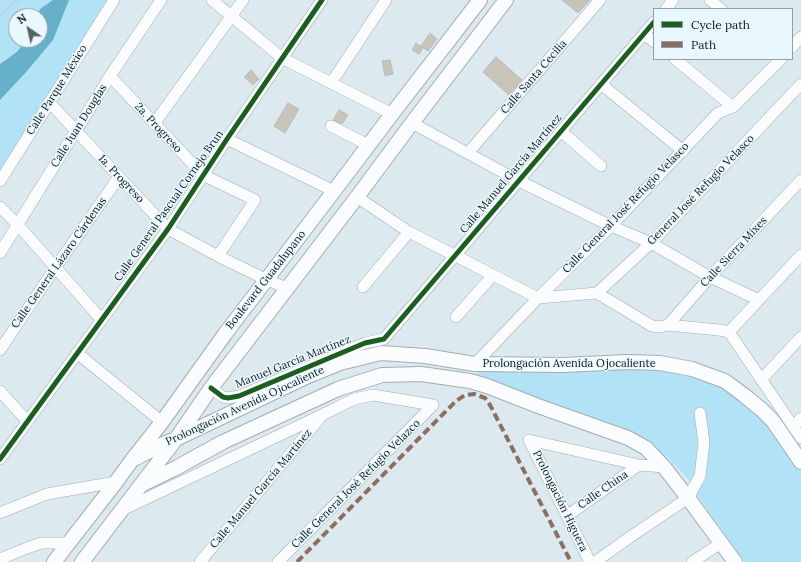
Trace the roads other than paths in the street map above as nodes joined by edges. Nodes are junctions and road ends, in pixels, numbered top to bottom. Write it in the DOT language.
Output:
graph roads {
  1 [pos="114,0"];
  2 [pos="161,0"];
  3 [pos="212,0"];
  4 [pos="243,0"];
  5 [pos="322,0"];
  6 [pos="386,0"];
  7 [pos="480,0"];
  8 [pos="506,0"];
  9 [pos="600,0"];
  10 [pos="673,0"];
  11 [pos="710,0"];
  12 [pos="667,8"];
  13 [pos="720,8"];
  14 [pos="232,17"];
  15 [pos="653,23"];
  16 [pos="644,34"];
  17 [pos="801,37"];
  18 [pos="653,41"];
  19 [pos="793,46"];
  20 [pos="282,58"];
  21 [pos="676,60"];
  22 [pos="780,60"];
  23 [pos="110,76"];
  24 [pos="331,83"];
  25 [pos="601,84"];
  26 [pos="801,84"];
  27 [pos="49,102"];
  28 [pos="734,107"];
  29 [pos="392,114"];
  30 [pos="412,123"];
  31 [pos="154,124"];
  32 [pos="331,126"];
  33 [pos="76,131"];
  34 [pos="561,131"];
  35 [pos="227,139"];
  36 [pos="368,145"];
  37 [pos="682,151"];
  38 [pos="468,153"];
  39 [pos="601,166"];
  40 [pos="203,175"];
  41 [pos="119,177"];
  42 [pos="801,180"];
  43 [pos="0,181"];
  44 [pos="519,181"];
  45 [pos="334,191"];
  46 [pos="357,197"];
  47 [pos="0,207"];
  48 [pos="18,225"];
  49 [pos="611,226"];
  50 [pos="168,229"];
  51 [pos="409,232"];
  52 [pos="651,243"];
  53 [pos="0,253"];
  54 [pos="455,255"];
  55 [pos="218,256"];
  56 [pos="799,260"];
  57 [pos="55,268"];
  58 [pos="493,275"];
  59 [pos="710,277"];
  60 [pos="267,280"];
  61 [pos="363,287"];
  62 [pos="288,288"];
  63 [pos="597,293"];
  64 [pos="538,298"];
  65 [pos="759,300"];
  66 [pos="456,317"];
  67 [pos="101,319"];
  68 [pos="668,325"];
  69 [pos="729,332"];
  70 [pos="225,334"];
  71 [pos="801,337"];
  72 [pos="384,339"];
  73 [pos="0,350"];
  74 [pos="77,353"];
  75 [pos="475,364"];
  76 [pos="761,380"];
  77 [pos="211,388"];
  78 [pos="338,389"];
  79 [pos="0,391"];
  80 [pos="239,396"];
  81 [pos="263,397"];
  82 [pos="343,404"];
  83 [pos="700,413"];
  84 [pos="322,415"];
  85 [pos="27,421"];
  86 [pos="162,422"];
  87 [pos="797,423"];
  88 [pos="801,438"];
  89 [pos="176,439"];
  90 [pos="162,450"];
  91 [pos="0,459"];
  92 [pos="132,460"];
  93 [pos="801,462"];
  94 [pos="639,465"];
  95 [pos="664,467"];
  96 [pos="174,469"];
  97 [pos="116,482"];
  98 [pos="141,485"];
  99 [pos="688,498"];
  100 [pos="122,510"];
  101 [pos="0,513"];
  102 [pos="567,516"];
  103 [pos="69,543"];
  104 [pos="721,543"];
  105 [pos="0,559"];
  106 [pos="54,562"];
  107 [pos="82,562"];
  108 [pos="200,562"];
  109 [pos="278,562"];
  110 [pos="590,562"];
  111 [pos="595,562"];
  112 [pos="692,562"];
  113 [pos="735,562"];
  1 -- 27 [label="street, Calle Parque México"];
  2 -- 23 [label="street, Calle Juan Douglas"];
  3 -- 14 [label="street"];
  4 -- 14 [label="street"];
  5 -- 20 [label="street, Calle General Pascual Cornejo Brun"];
  6 -- 24 [label="street"];
  7 -- 29 [label="main road, Boulevard Guadalupano"];
  8 -- 30 [label="main road, Boulevard Guadalupano"];
  9 -- 38 [label="street, Calle Santa Cecilia"];
  10 -- 12 [label="street"];
  11 -- 13 [label="street"];
  14 -- 20 [label="street"];
  14 -- 31 [label="street"];
  15 -- 16 [label="street, Calle Manuel García Martínez"];
  16 -- 18 [label="street"];
  16 -- 25 [label="street, Calle Manuel García Martínez"];
  17 -- 19 [label="street"];
  20 -- 24 [label="street"];
  20 -- 35 [label="street, Calle General Pascual Cornejo Brun"];
  21 -- 28 [label="street"];
  22 -- 28 [label="street, Calle General José Refugio Velasco"];
  23 -- 31 [label="street, 2a. Progreso"];
  23 -- 33 [label="street, Calle Juan Douglas"];
  24 -- 29 [label="street"];
  25 -- 34 [label="street, Calle Manuel García Martínez"];
  25 -- 37 [label="street"];
  26 -- 52 [label="street, General José Refugio Velasco"];
  27 -- 33 [label="street, 1a. Progreso"];
  27 -- 43 [label="street, Calle Parque México"];
  28 -- 37 [label="street, Calle General José Refugio Velasco"];
  29 -- 36 [label="main road, Boulevard Guadalupano"];
  30 -- 38 [label="street"];
  30 -- 46 [label="main road, Boulevard Guadalupano"];
  31 -- 40 [label="street, 2a. Progreso"];
  32 -- 36 [label="street"];
  33 -- 41 [label="street, 1a. Progreso"];
  33 -- 48 [label="street, Calle Juan Douglas"];
  34 -- 39 [label="street"];
  34 -- 44 [label="street, Calle Manuel García Martínez"];
  35 -- 40 [label="street, Calle General Pascual Cornejo Brun"];
  35 -- 45 [label="street"];
  36 -- 45 [label="main road, Boulevard Guadalupano"];
  37 -- 49 [label="street, Calle General José Refugio Velasco"];
  38 -- 44 [label="street"];
  40 -- 50 [label="street, Calle General Pascual Cornejo Brun"];
  40 -- 55 [label="street, 2a. Progreso"];
  41 -- 50 [label="street, 1a. Progreso"];
  41 -- 57 [label="street, Calle General Lázaro Cárdenas"];
  42 -- 59 [label="street, Calle Sierra Mixes"];
  44 -- 49 [label="street"];
  44 -- 54 [label="street, Calle Manuel García Martínez"];
  45 -- 60 [label="main road, Boulevard Guadalupano"];
  46 -- 51 [label="street"];
  46 -- 62 [label="main road, Boulevard Guadalupano"];
  47 -- 48 [label="street"];
  48 -- 53 [label="street, Calle Juan Douglas"];
  48 -- 57 [label="street"];
  49 -- 52 [label="street"];
  49 -- 64 [label="street, Calle General José Refugio Velasco"];
  50 -- 55 [label="street, 1a. Progreso"];
  50 -- 67 [label="street, Calle General Pascual Cornejo Brun"];
  51 -- 54 [label="street"];
  51 -- 61 [label="street"];
  52 -- 59 [label="street"];
  52 -- 63 [label="street, General José Refugio Velasco"];
  54 -- 58 [label="street"];
  54 -- 72 [label="street, Calle Manuel García Martínez"];
  55 -- 60 [label="street, 1a. Progreso"];
  56 -- 65 [label="street"];
  57 -- 67 [label="street"];
  57 -- 73 [label="street, Calle General Lázaro Cárdenas"];
  58 -- 64 [label="street"];
  58 -- 66 [label="street"];
  59 -- 65 [label="street"];
  59 -- 68 [label="street, Calle Sierra Mixes"];
  60 -- 62 [label="street, 1a. Progreso"];
  60 -- 70 [label="main road, Boulevard Guadalupano"];
  62 -- 77 [label="main road, Boulevard Guadalupano"];
  63 -- 64 [label="street"];
  63 -- 68 [label="street"];
  64 -- 75 [label="street, Calle General José Refugio Velasco"];
  65 -- 69 [label="street"];
  67 -- 74 [label="street, Calle General Pascual Cornejo Brun"];
  68 -- 69 [label="street"];
  69 -- 76 [label="street"];
  70 -- 86 [label="main road, Boulevard Guadalupano"];
  70 -- 90 [label="main road"];
  71 -- 76 [label="street"];
  72 -- 80 [label="street, Manuel García Martínez"];
  74 -- 85 [label="street, Calle General Pascual Cornejo Brun"];
  74 -- 86 [label="street"];
  75 -- 81 [label="main road, Prolongación Avenida Ojocaliente"];
  75 -- 93 [label="main road, Prolongación Avenida Ojocaliente"];
  76 -- 87 [label="street"];
  77 -- 80 [label="street, Manuel García Martínez"];
  77 -- 89 [label="main road, Boulevard Guadalupano"];
  78 -- 82 [label="street"];
  78 -- 95 [label="main road, Prolongación Avenida Ojocaliente"];
  78 -- 96 [label="main road, Prolongación Avenida Ojocaliente"];
  79 -- 85 [label="street"];
  80 -- 81 [label="main road"];
  81 -- 89 [label="main road, Prolongación Avenida Ojocaliente"];
  82 -- 84 [label="street"];
  82 -- 109 [label="street, Calle General José Refugio Velazco"];
  83 -- 99 [label="street"];
  84 -- 100 [label="street"];
  84 -- 108 [label="street, Calle Manuel García Martínez"];
  85 -- 91 [label="street, Calle General Pascual Cornejo Brun"];
  86 -- 92 [label="main road, Boulevard Guadalupano"];
  87 -- 88 [label="street"];
  89 -- 90 [label="main road, Prolongación Avenida Ojocaliente"];
  90 -- 92 [label="main road, Prolongación Avenida Ojocaliente"];
  90 -- 96 [label="main road"];
  90 -- 98 [label="main road"];
  92 -- 97 [label="main road, Boulevard Guadalupano"];
  94 -- 95 [label="street"];
  94 -- 102 [label="street, Calle China"];
  94 -- 102 [label="street, Prolongación Higuera"];
  95 -- 99 [label="main road, Prolongación Avenida Ojocaliente"];
  96 -- 98 [label="main road, Prolongación Avenida Ojocaliente"];
  97 -- 101 [label="street"];
  97 -- 103 [label="main road, Boulevard Guadalupano"];
  98 -- 100 [label="main road"];
  99 -- 104 [label="main road, Prolongación Avenida Ojocaliente"];
  99 -- 111 [label="street"];
  100 -- 107 [label="main road"];
  102 -- 110 [label="street, Prolongación Higuera"];
  103 -- 105 [label="street"];
  103 -- 106 [label="main road, Boulevard Guadalupano"];
  104 -- 112 [label="street"];
  104 -- 113 [label="main road, Prolongación Avenida Ojocaliente"];
}
